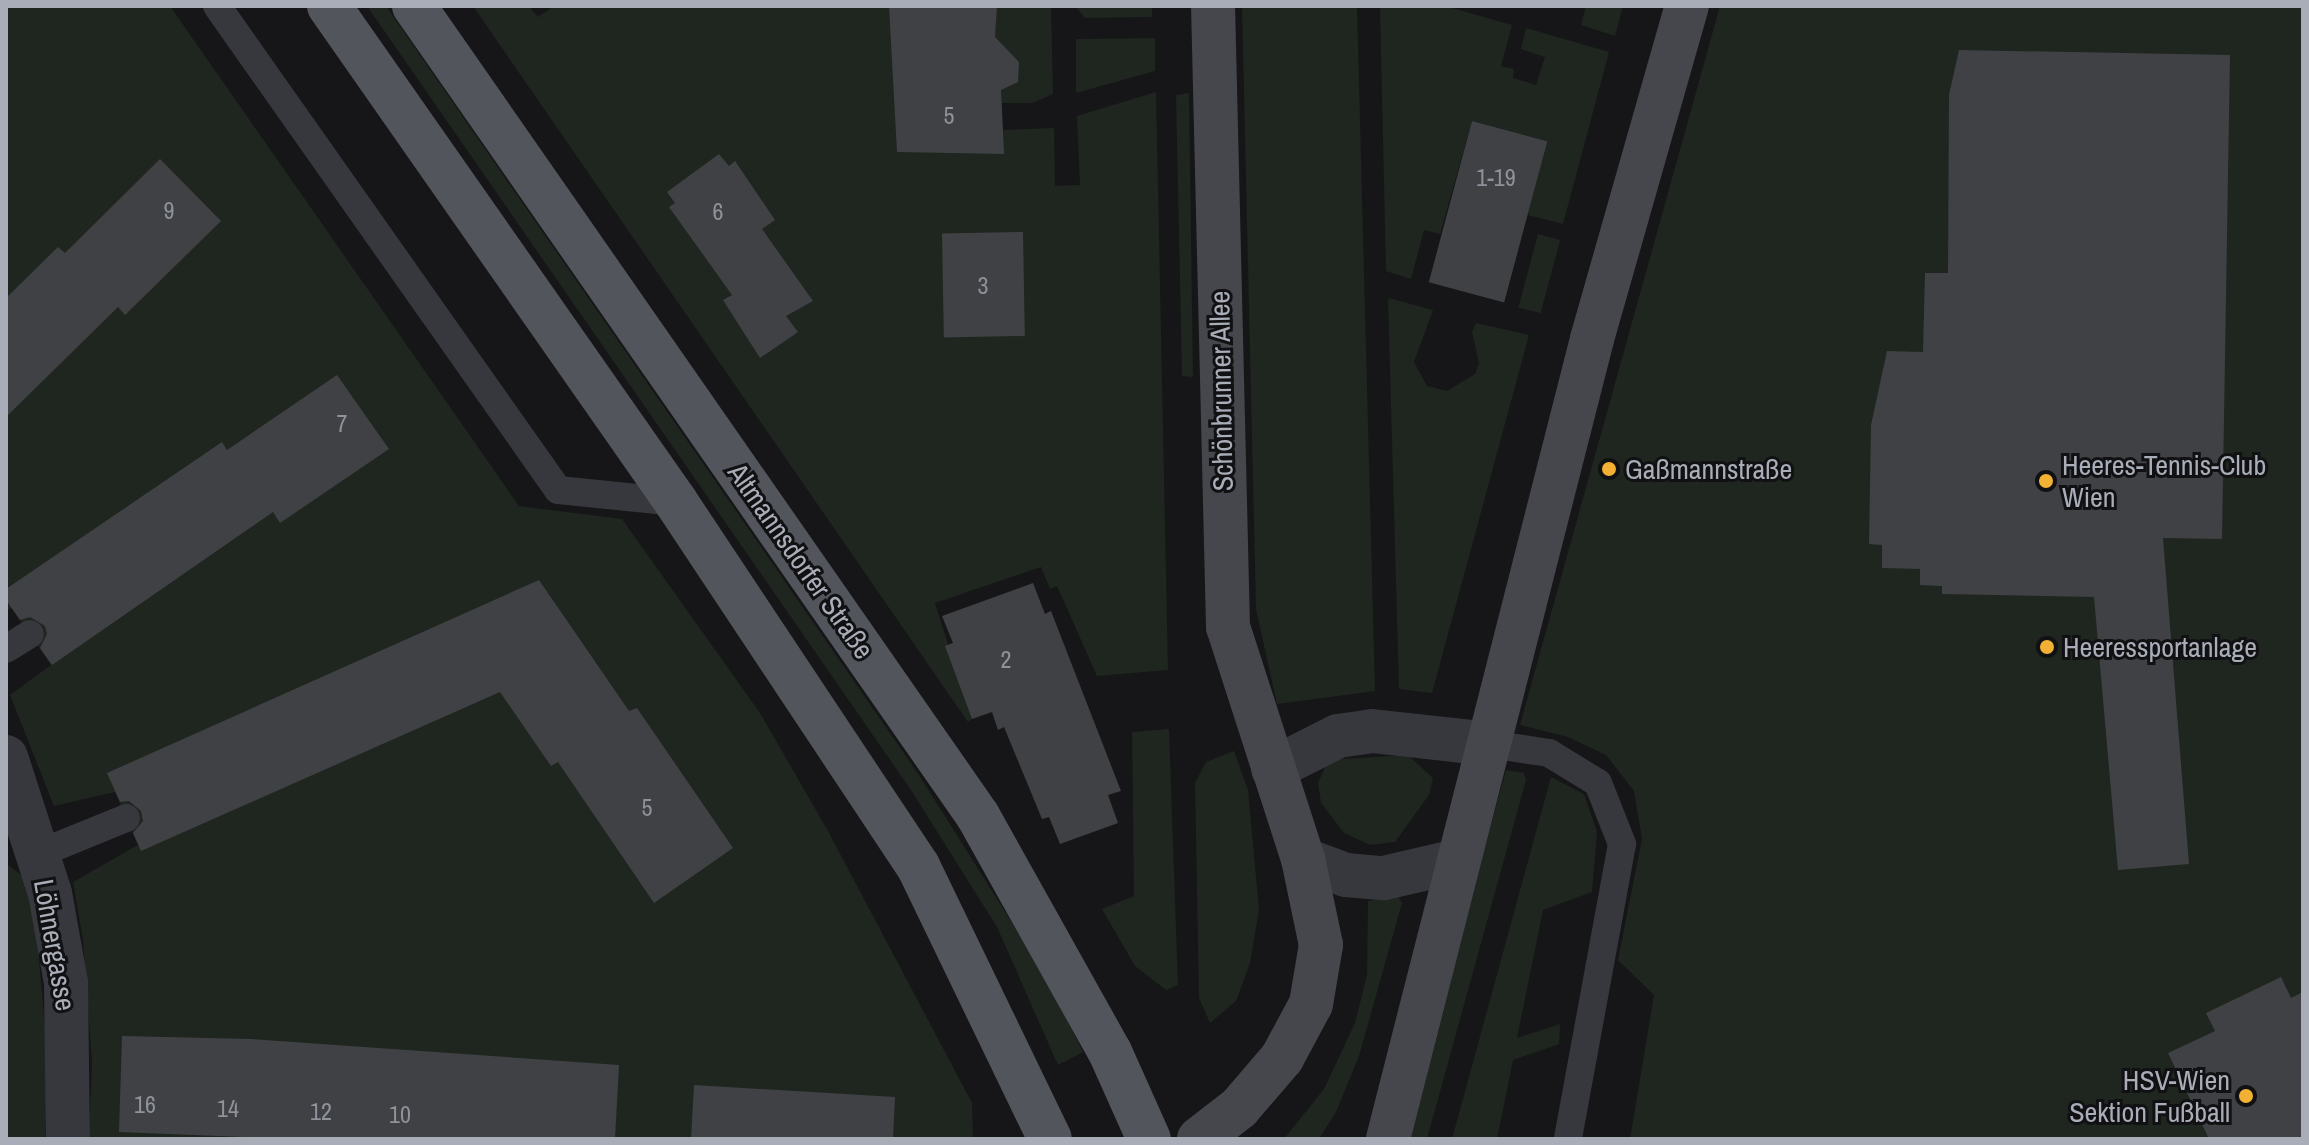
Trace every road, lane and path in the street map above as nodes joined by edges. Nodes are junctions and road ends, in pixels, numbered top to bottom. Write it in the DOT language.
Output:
graph roads {
  1 [pos="217,6"];
  2 [pos="329,6"];
  3 [pos="414,6"];
  4 [pos="1213,6"];
  5 [pos="1687,6"];
  6 [pos="676,502"];
  7 [pos="1489,744"];
  8 [pos="6,757"];
  9 [pos="1273,769"];
  10 [pos="126,818"];
  11 [pos="38,854"];
  12 [pos="1303,859"];
  13 [pos="1457,861"];
  14 [pos="1404,1076"];
  15 [pos="68,1139"];
  16 [pos="1050,1139"];
  17 [pos="1149,1139"];
  18 [pos="1199,1139"];
  19 [pos="1368,1139"];
  20 [pos="1388,1139"];
  21 [pos="1568,1139"];
  1 -- 6 [label="lane"];
  2 -- 6 [label="main road"];
  3 -- 17 [label="main road, Altmannsdorfer Straße"];
  4 -- 9 [label="street, Schönbrunner Allee"];
  5 -- 7 [label="street"];
  6 -- 16 [label="main road"];
  7 -- 9 [label="street"];
  7 -- 13 [label="street"];
  7 -- 21 [label="lane"];
  8 -- 11 [label="street, Löhnergasse"];
  9 -- 12 [label="street, Schönbrunner Allee"];
  10 -- 11 [label="lane"];
  11 -- 15 [label="street, Löhnergasse"];
  12 -- 13 [label="street"];
  12 -- 18 [label="street, Schönbrunner Allee"];
  13 -- 14 [label="street"];
  14 -- 19 [label="street"];
  14 -- 20 [label="street"];
}
